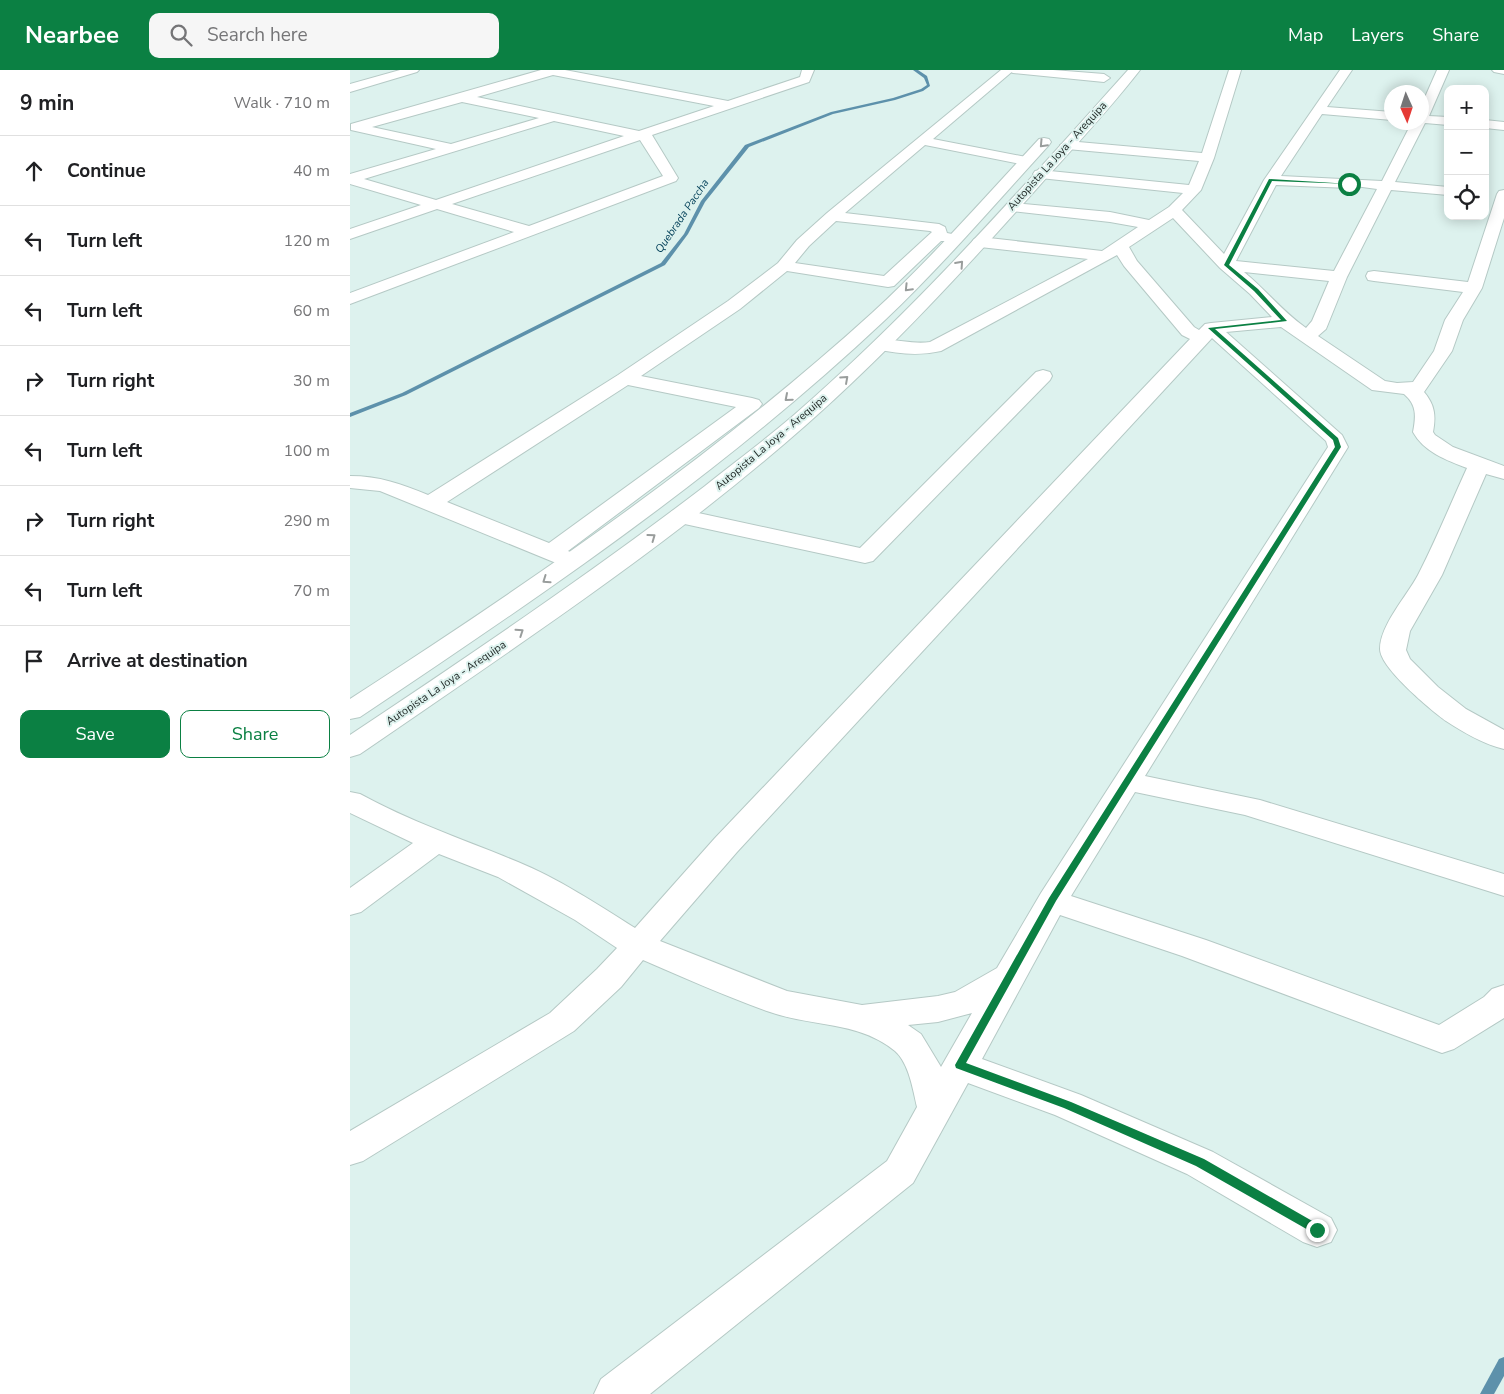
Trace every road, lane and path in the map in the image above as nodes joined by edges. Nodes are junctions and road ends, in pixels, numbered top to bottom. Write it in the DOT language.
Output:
graph roads {
  1 [pos="413,70"];
  2 [pos="808,70"];
  3 [pos="1008,70"];
  4 [pos="1012,70"];
  5 [pos="1134,70"];
  6 [pos="1235,70"];
  7 [pos="1346,70"];
  8 [pos="1443,70"];
  9 [pos="1498,70"];
  10 [pos="550,71"];
  11 [pos="1504,71"];
  12 [pos="1108,74"];
  13 [pos="350,88"];
  14 [pos="462,98"];
  15 [pos="1429,102"];
  16 [pos="732,105"];
  17 [pos="1317,110"];
  18 [pos="1384,115"];
  19 [pos="556,117"];
  20 [pos="1429,119"];
  21 [pos="1444,121"];
  22 [pos="1489,124"];
  23 [pos="353,126"];
  24 [pos="1504,126"];
  25 [pos="1415,130"];
  26 [pos="641,136"];
  27 [pos="924,141"];
  28 [pos="1067,145"];
  29 [pos="454,148"];
  30 [pos="1206,158"];
  31 [pos="1033,168"];
  32 [pos="350,180"];
  33 [pos="1271,180"];
  34 [pos="1387,185"];
  35 [pos="1194,190"];
  36 [pos="1444,191"];
  37 [pos="1489,196"];
  38 [pos="1504,197"];
  39 [pos="435,204"];
  40 [pos="1012,206"];
  41 [pos="1174,210"];
  42 [pos="832,216"];
  43 [pos="1154,225"];
  44 [pos="530,231"];
  45 [pos="350,234"];
  46 [pos="947,237"];
  47 [pos="980,242"];
  48 [pos="1120,246"];
  49 [pos="1105,256"];
  50 [pos="1226,265"];
  51 [pos="784,266"];
  52 [pos="1374,276"];
  53 [pos="1339,277"];
  54 [pos="1474,288"];
  55 [pos="350,299"];
  56 [pos="1284,321"];
  57 [pos="1206,333"];
  58 [pos="1306,335"];
  59 [pos="882,345"];
  60 [pos="1043,376"];
  61 [pos="625,379"];
  62 [pos="1409,389"];
  63 [pos="1479,465"];
  64 [pos="1504,473"];
  65 [pos="350,482"];
  66 [pos="429,504"];
  67 [pos="680,516"];
  68 [pos="552,552"];
  69 [pos="573,562"];
  70 [pos="350,711"];
  71 [pos="1504,741"];
  72 [pos="350,748"];
  73 [pos="1128,781"];
  74 [pos="350,801"];
  75 [pos="436,842"];
  76 [pos="1504,885"];
  77 [pos="1052,900"];
  78 [pos="350,904"];
  79 [pos="637,945"];
  80 [pos="1009,978"];
  81 [pos="1504,998"];
  82 [pos="862,1018"];
  83 [pos="960,1065"];
  84 [pos="936,1108"];
  85 [pos="350,1150"];
  86 [pos="1317,1230"];
  87 [pos="616,1394"];
  1 -- 13 [label="street"];
  2 -- 16 [label="street"];
  3 -- 27 [label="street"];
  4 -- 12 [label="street"];
  5 -- 28 [label="street, Autopista La Joya - Arequipa"];
  6 -- 30 [label="street"];
  7 -- 17 [label="street"];
  8 -- 15 [label="street"];
  9 -- 11 [label="street"];
  10 -- 14 [label="street"];
  10 -- 16 [label="street"];
  12 -- 31 [label="street, Autopista La Joya - Arequipa, one-way"];
  14 -- 19 [label="street"];
  14 -- 23 [label="street"];
  16 -- 26 [label="street"];
  17 -- 18 [label="street"];
  17 -- 33 [label="street"];
  19 -- 26 [label="street"];
  19 -- 29 [label="street"];
  20 -- 21 [label="street"];
  22 -- 24 [label="street"];
  23 -- 29 [label="street"];
  25 -- 34 [label="street"];
  26 -- 39 [label="street"];
  26 -- 44 [label="street"];
  27 -- 31 [label="street"];
  27 -- 42 [label="street"];
  28 -- 30 [label="street"];
  28 -- 31 [label="street, Autopista La Joya - Arequipa"];
  29 -- 32 [label="street"];
  30 -- 35 [label="street"];
  31 -- 35 [label="street"];
  31 -- 40 [label="street, Autopista La Joya - Arequipa"];
  31 -- 46 [label="street, Autopista La Joya - Arequipa"];
  32 -- 39 [label="street"];
  33 -- 34 [label="street"];
  33 -- 50 [label="street"];
  34 -- 36 [label="street"];
  34 -- 53 [label="street"];
  35 -- 41 [label="street"];
  37 -- 38 [label="street"];
  38 -- 54 [label="street"];
  39 -- 44 [label="street"];
  39 -- 45 [label="street"];
  40 -- 43 [label="street"];
  40 -- 47 [label="street, Autopista La Joya - Arequipa"];
  41 -- 43 [label="street"];
  41 -- 50 [label="street"];
  42 -- 46 [label="street"];
  42 -- 51 [label="street"];
  43 -- 48 [label="street"];
  44 -- 55 [label="street"];
  46 -- 51 [label="street"];
  46 -- 69 [label="street, Autopista La Joya - Arequipa, one-way"];
  47 -- 49 [label="street"];
  59 -- 47 [label="street, Autopista La Joya - Arequipa, one-way"];
  48 -- 49 [label="street"];
  48 -- 57 [label="street"];
  49 -- 59 [label="street"];
  50 -- 53 [label="street"];
  50 -- 56 [label="street"];
  51 -- 61 [label="street"];
  52 -- 54 [label="street"];
  53 -- 58 [label="street"];
  54 -- 62 [label="street"];
  56 -- 57 [label="street"];
  56 -- 58 [label="street"];
  57 -- 73 [label="street"];
  57 -- 79 [label="street"];
  58 -- 62 [label="street"];
  67 -- 59 [label="street, Autopista La Joya - Arequipa, one-way"];
  60 -- 67 [label="street"];
  61 -- 66 [label="street"];
  61 -- 68 [label="street"];
  62 -- 63 [label="street"];
  63 -- 64 [label="street"];
  63 -- 71 [label="street"];
  65 -- 66 [label="street"];
  66 -- 68 [label="street"];
  72 -- 67 [label="street, Autopista La Joya - Arequipa, one-way"];
  68 -- 69 [label="street"];
  69 -- 70 [label="street, Autopista La Joya - Arequipa, one-way"];
  73 -- 76 [label="street"];
  73 -- 77 [label="street"];
  74 -- 75 [label="street"];
  75 -- 78 [label="street"];
  75 -- 79 [label="street"];
  77 -- 80 [label="street"];
  77 -- 81 [label="street"];
  79 -- 82 [label="street"];
  79 -- 85 [label="street"];
  80 -- 82 [label="street"];
  80 -- 83 [label="street"];
  82 -- 84 [label="street"];
  83 -- 84 [label="street"];
  83 -- 86 [label="street"];
  84 -- 87 [label="street"];
}
